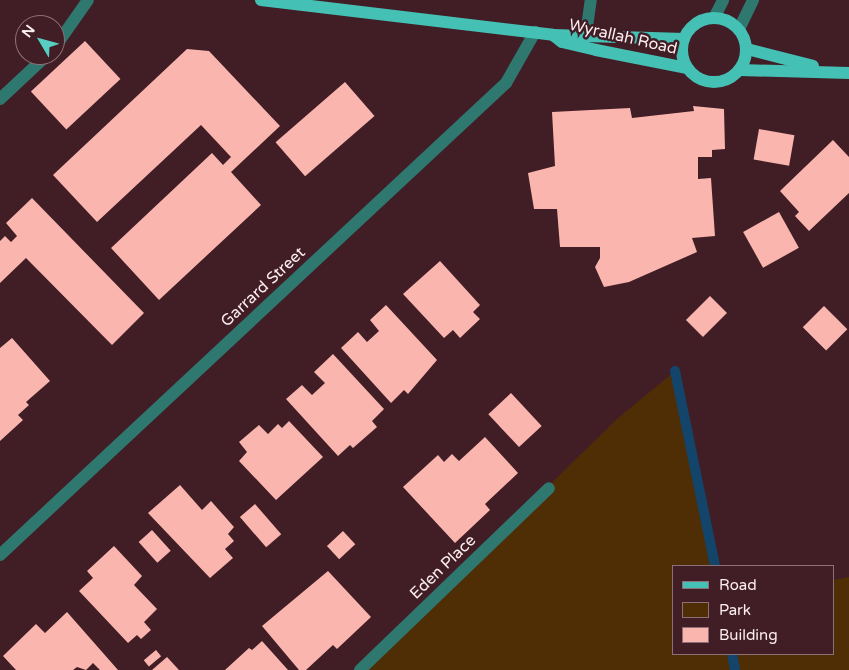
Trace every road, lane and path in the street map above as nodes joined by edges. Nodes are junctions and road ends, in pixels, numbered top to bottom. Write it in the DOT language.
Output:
graph roads {
  1 [pos="88,0"];
  2 [pos="261,0"];
  3 [pos="591,0"];
  4 [pos="723,0"];
  5 [pos="753,0"];
  6 [pos="714,18"];
  7 [pos="739,29"];
  8 [pos="535,32"];
  9 [pos="65,33"];
  10 [pos="586,34"];
  11 [pos="553,35"];
  12 [pos="684,39"];
  13 [pos="747,49"];
  14 [pos="36,65"];
  15 [pos="687,68"];
  16 [pos="740,70"];
  17 [pos="829,70"];
  18 [pos="849,73"];
  19 [pos="0,99"];
  20 [pos="549,488"];
  21 [pos="0,555"];
  22 [pos="360,670"];
  1 -- 9 [label="street"];
  2 -- 8 [label="main road, Wyrallah Road"];
  3 -- 10 [label="street"];
  4 -- 6 [label="street"];
  5 -- 7 [label="street"];
  6 -- 7 [label="main road"];
  6 -- 12 [label="main road"];
  7 -- 13 [label="main road"];
  8 -- 11 [label="main road, Wyrallah Road"];
  8 -- 21 [label="street, Garrard Street"];
  10 -- 11 [label="main road, Wyrallah Road"];
  10 -- 12 [label="main road, Wyrallah Road"];
  11 -- 15 [label="main road, Wyrallah Road"];
  12 -- 15 [label="main road"];
  13 -- 16 [label="main road"];
  13 -- 17 [label="main road"];
  14 -- 19 [label="street"];
  15 -- 16 [label="main road"];
  16 -- 17 [label="main road"];
  17 -- 18 [label="main road"];
  20 -- 22 [label="street, Eden Place"];
}
